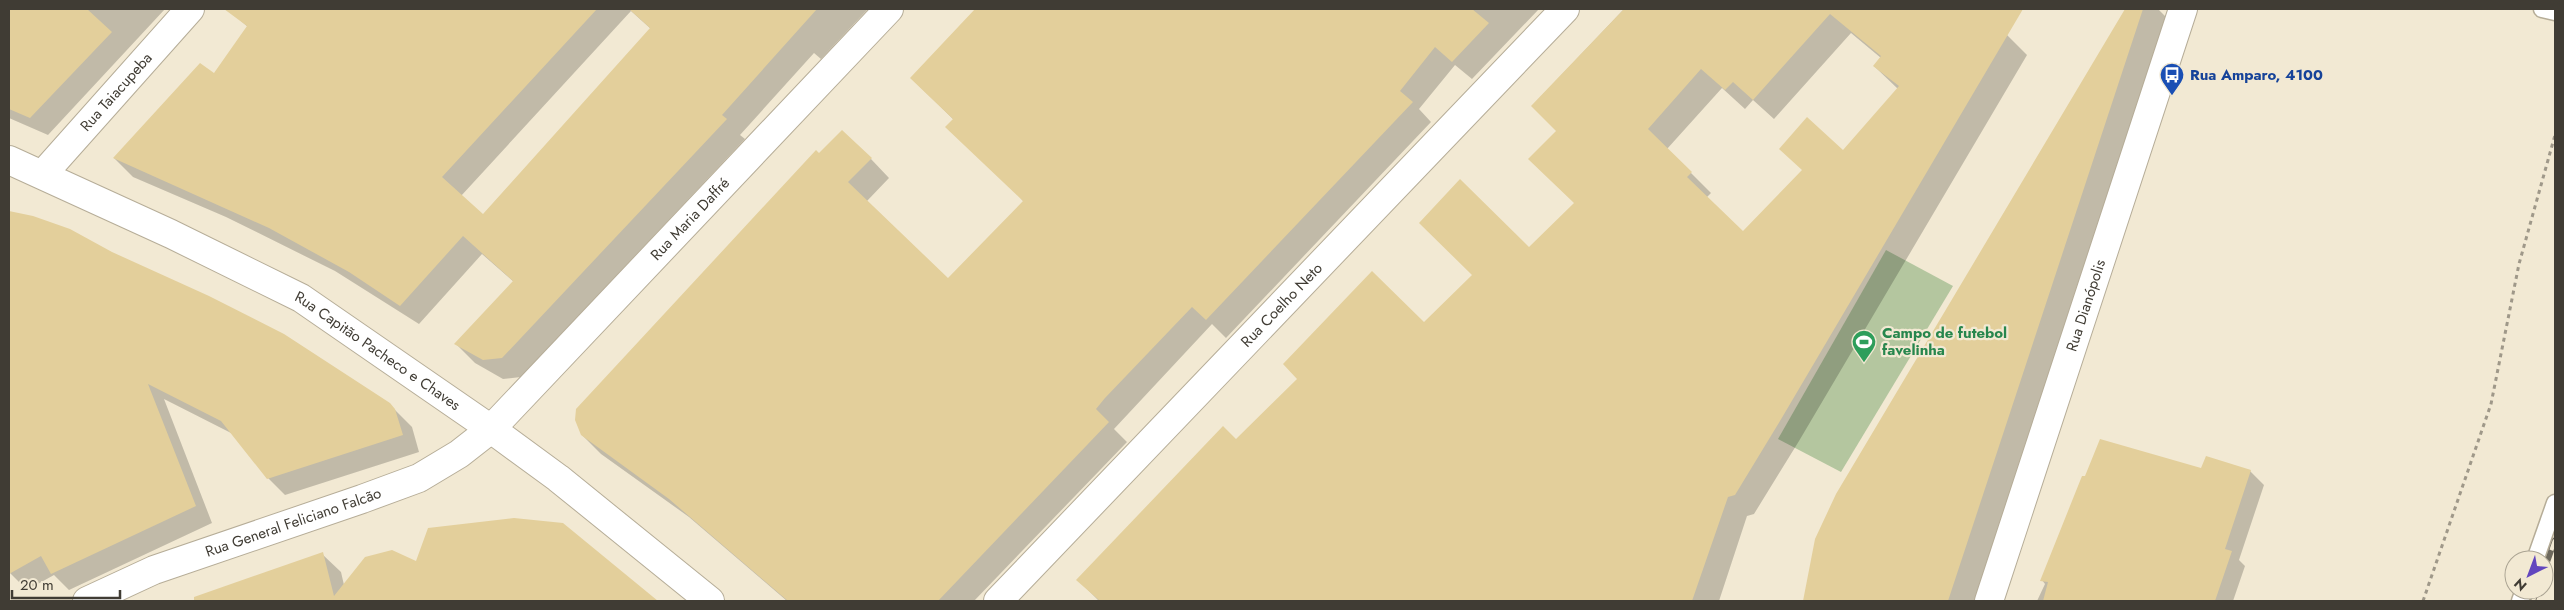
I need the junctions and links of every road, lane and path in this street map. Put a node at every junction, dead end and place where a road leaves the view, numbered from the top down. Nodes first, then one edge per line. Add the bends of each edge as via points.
1 (190, 9) edge
2 (889, 9) edge
3 (1564, 9) edge
4 (2183, 9) edge
5 (2542, 9) edge
6 (2555, 12) edge
7 (2555, 135) edge
8 (9, 160) edge
9 (43, 174) junction
10 (492, 429) junction
11 (2555, 503) edge
12 (2539, 550) edge
13 (87, 601) edge
14 (710, 601) edge
15 (998, 601) edge
16 (1989, 601) edge
17 (2423, 601) edge

1 - 9 street, Rua Taiacupeba
2 - 10 street, Rua Maria Daffré
3 - 15 street, Rua Coelho Neto
4 - 16 street, Rua Dianópolis
5 - 6 lane
7 - 17 path via 2519,264 2491,404
8 - 9 street, Rua Capitão Pacheco e Chaves
9 - 10 street, Rua Capitão Pacheco e Chaves via 301,298
10 - 13 street, Rua General Feliciano Falcão via 419,478 154,570
10 - 14 street, Rua Capitão Pacheco e Chaves
11 - 12 lane

